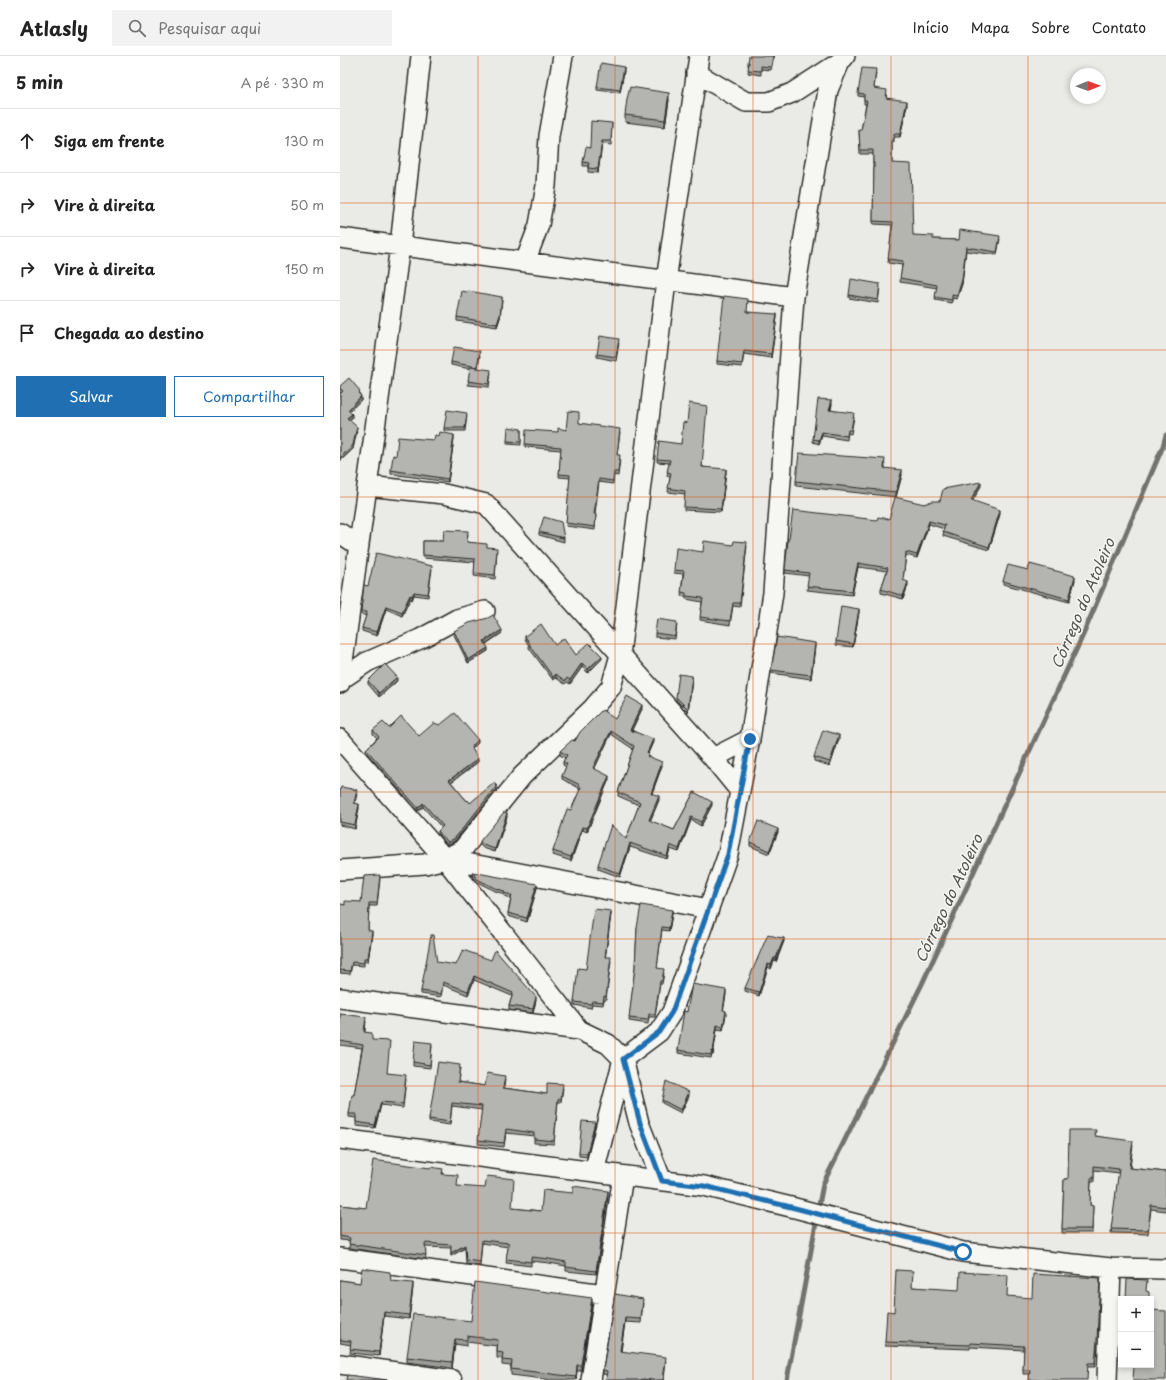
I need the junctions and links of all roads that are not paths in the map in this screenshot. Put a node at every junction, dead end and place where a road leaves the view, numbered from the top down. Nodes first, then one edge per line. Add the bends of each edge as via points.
1 (421, 56) edge
2 (563, 56) edge
3 (843, 59) edge
4 (694, 61) edge
5 (340, 238) edge
6 (400, 246) junction
7 (525, 262) junction
8 (666, 280) junction
9 (794, 297) junction
10 (367, 486) junction
11 (340, 533) edge
12 (359, 546) junction
13 (485, 611) dead end
14 (620, 655) junction
15 (340, 682) edge
16 (340, 739) edge
17 (750, 739) junction
18 (714, 758) junction
19 (740, 791) junction
20 (445, 859) junction
21 (340, 870) edge
22 (709, 909) junction
23 (340, 998) edge
24 (579, 1030) junction
25 (623, 1059) junction
26 (340, 1139) edge
27 (594, 1172) junction
28 (623, 1176) junction
29 (662, 1181) junction
30 (340, 1258) edge
31 (1111, 1268) junction
32 (1166, 1269) edge
33 (604, 1294) junction
34 (340, 1364) edge
35 (452, 1380) edge
36 (591, 1380) edge
37 (1107, 1380) edge

1 - 6 street
2 - 7 street via 549,136 546,186 539,225
3 - 4 street via 792,94 769,102 746,102
3 - 9 street via 828,90
4 - 8 street
5 - 6 street
6 - 7 street
6 - 10 street
7 - 8 street
8 - 9 street
8 - 14 street
9 - 17 street via 773,594
10 - 12 street
10 - 14 street via 444,494 486,504
11 - 12 street
12 - 15 street
13 - 15 street via 457,619 420,639 367,662
14 - 18 street
14 - 20 street via 607,693 522,776 462,850
16 - 20 street
17 - 18 street
17 - 19 street
18 - 19 street
19 - 22 street via 728,854
20 - 21 street via 425,864
20 - 22 street
20 - 24 street
22 - 25 street via 672,1012 659,1032
23 - 24 street
24 - 25 street via 608,1044
25 - 27 street
25 - 29 street via 640,1123
26 - 27 street
27 - 28 street
28 - 29 street
28 - 33 street
29 - 31 street via 704,1186 963,1252
30 - 33 street
31 - 32 street
31 - 37 street
33 - 36 street
34 - 35 street

